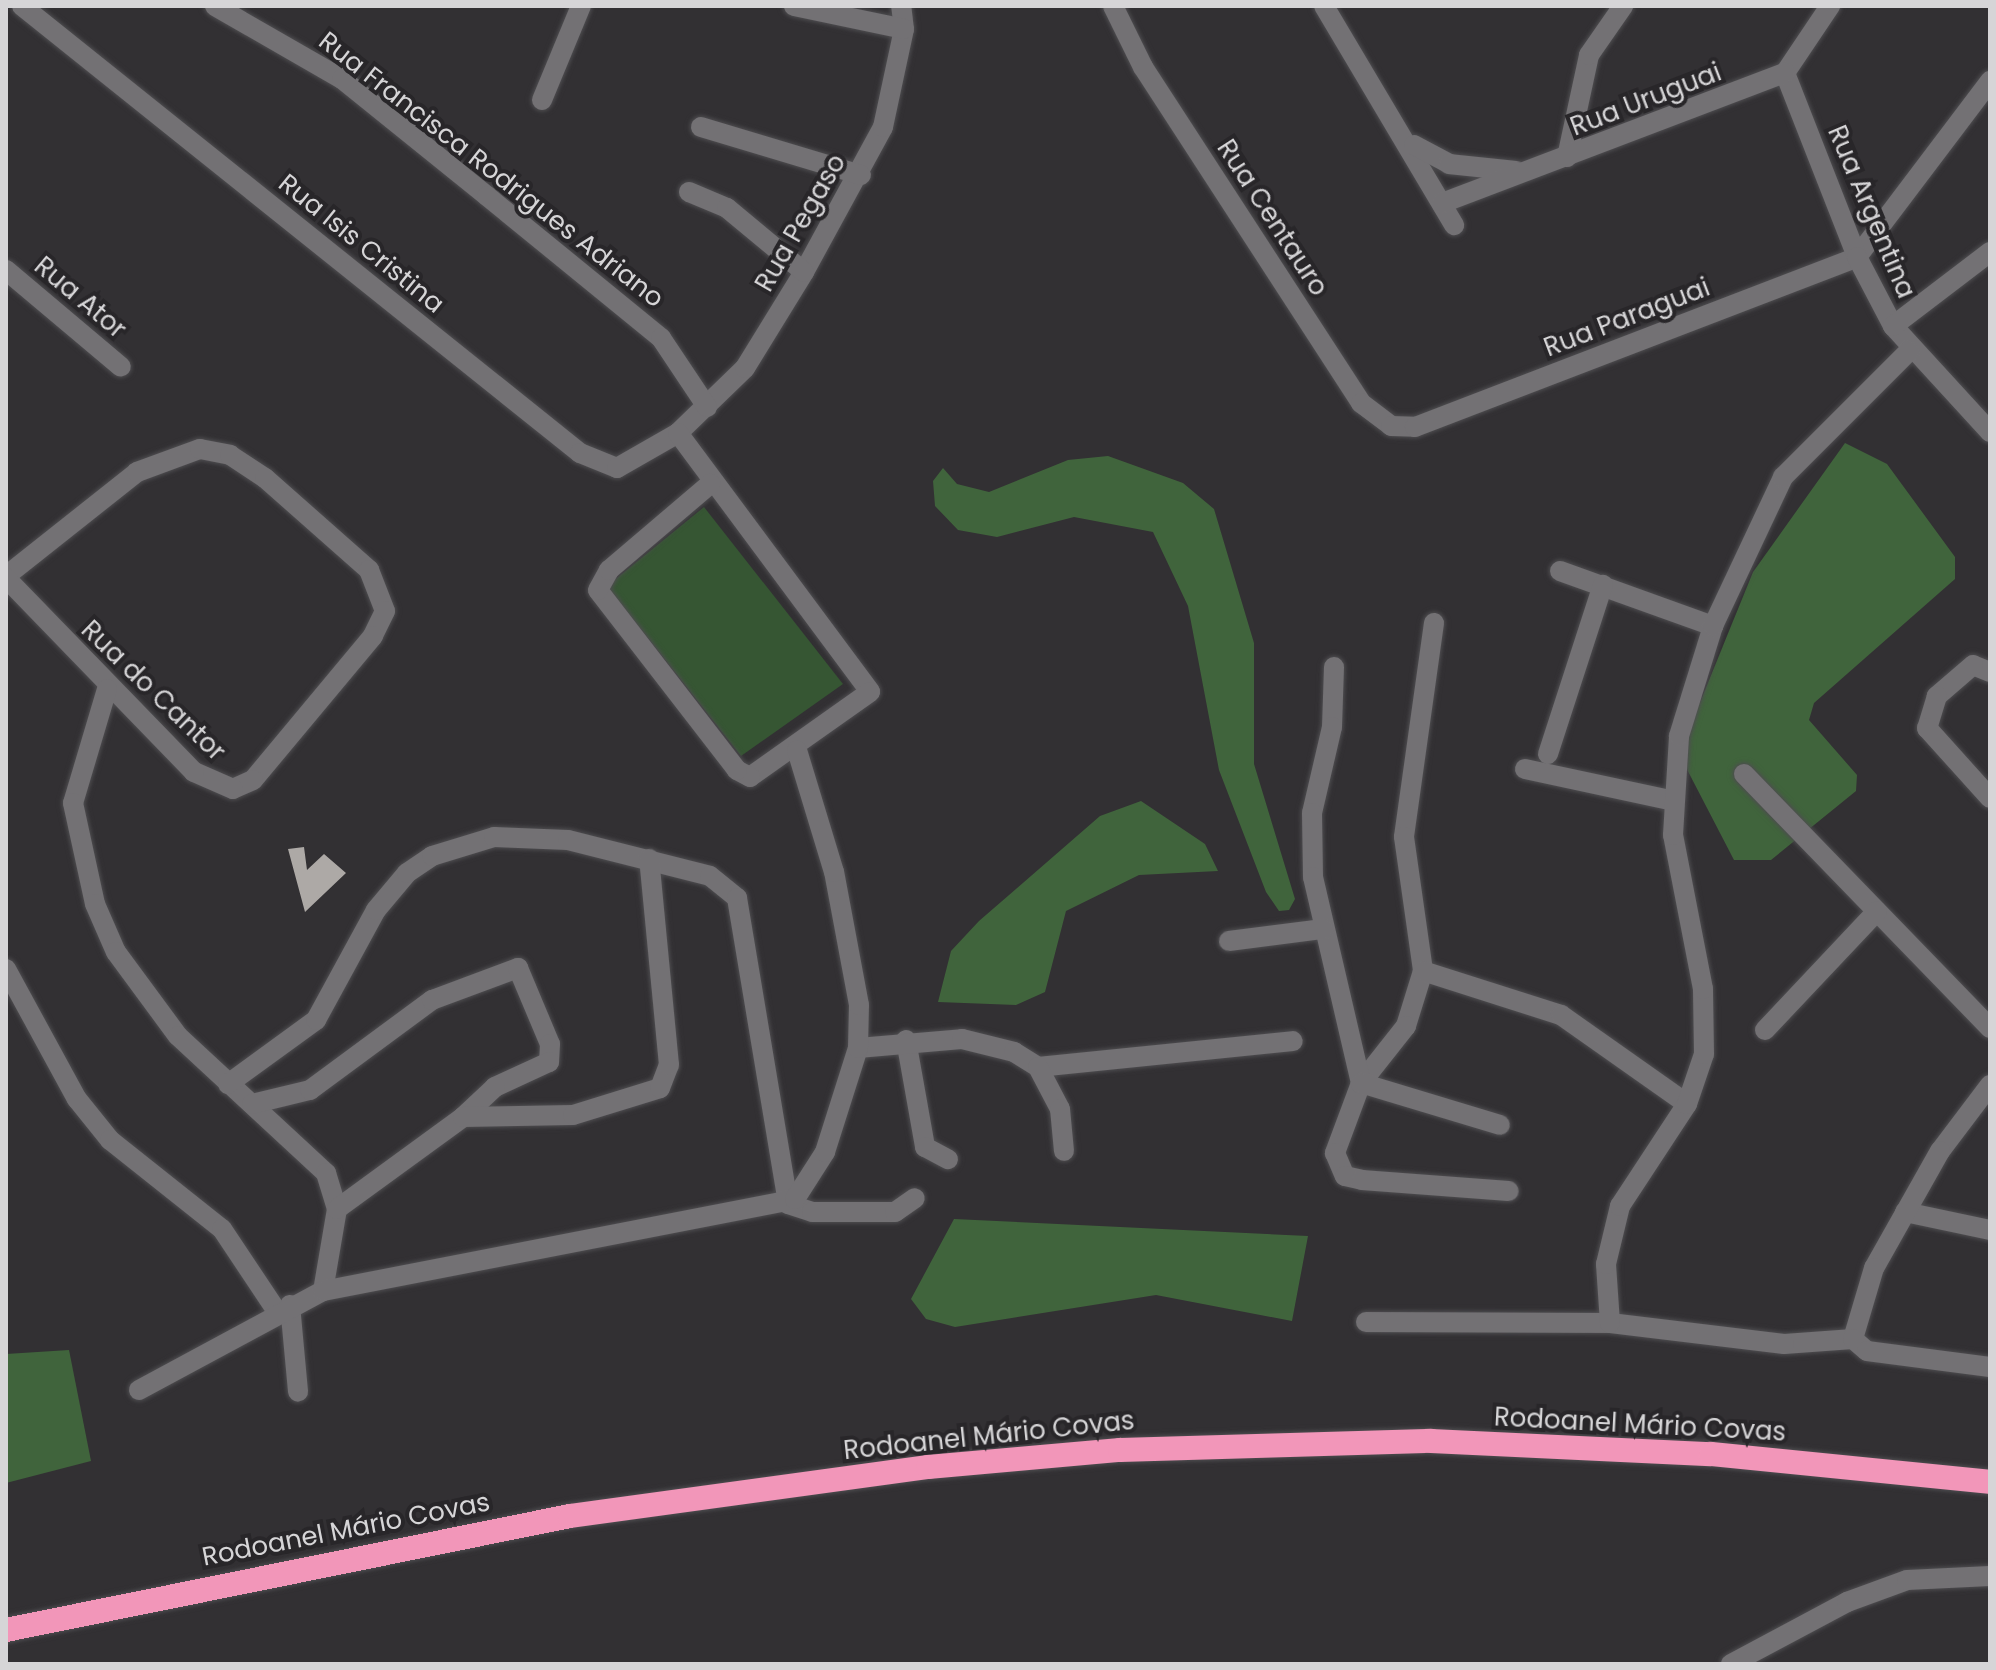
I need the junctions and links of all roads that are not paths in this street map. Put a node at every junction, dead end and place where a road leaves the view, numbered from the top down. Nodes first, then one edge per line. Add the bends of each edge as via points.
1 (22, 6) edge
2 (215, 6) edge
3 (581, 6) edge
4 (794, 6) edge
5 (901, 6) edge
6 (1113, 6) edge
7 (1324, 6) edge
8 (1604, 6) edge
9 (1623, 6) edge
10 (1830, 6) edge
11 (904, 29) junction
12 (1589, 55) junction
13 (1785, 73) junction
14 (1990, 81) edge
15 (542, 100) dead end
16 (701, 127) dead end
17 (1409, 142) junction
18 (1567, 157) junction
19 (1524, 172) junction
20 (861, 175) junction
21 (689, 192) dead end
22 (1442, 203) junction
23 (1454, 225) dead end
24 (1990, 252) edge
25 (1857, 257) junction
26 (6, 270) edge
27 (804, 272) junction
28 (1893, 326) junction
29 (1909, 351) junction
30 (121, 367) dead end
31 (707, 407) junction
32 (1415, 427) joint
33 (1990, 432) edge
34 (678, 433) junction
35 (710, 484) junction
36 (1560, 571) dead end
37 (6, 577) edge
38 (1603, 585) junction
39 (1434, 623) dead end
40 (1713, 626) junction
41 (1334, 667) dead end
42 (1990, 672) edge
43 (107, 689) junction
44 (797, 750) junction
45 (1548, 754) dead end
46 (1525, 769) dead end
47 (1744, 774) dead end
48 (1990, 798) edge
49 (1674, 801) junction
50 (649, 859) junction
51 (1877, 911) junction
52 (1323, 929) junction
53 (1229, 941) dead end
54 (6, 969) edge
55 (1423, 971) junction
56 (1990, 1028) edge
57 (1765, 1030) dead end
58 (906, 1040) junction
59 (1293, 1041) dead end
60 (858, 1048) junction
61 (1038, 1067) junction
62 (1361, 1083) junction
63 (228, 1084) junction
64 (1990, 1085) edge
65 (252, 1104) junction
66 (1687, 1104) junction
67 (463, 1117) junction
68 (1500, 1125) dead end
69 (1064, 1151) dead end
70 (948, 1159) dead end
71 (1509, 1191) dead end
72 (915, 1198) dead end
73 (788, 1204) junction
74 (337, 1209) junction
75 (1905, 1212) junction
76 (1990, 1230) edge
77 (323, 1291) junction
78 (283, 1308) junction
79 (1366, 1322) dead end
80 (1610, 1323) junction
81 (1853, 1339) junction
82 (1990, 1367) edge
83 (139, 1390) dead end
84 (298, 1392) dead end
85 (1990, 1482) edge
86 (1990, 1576) edge
87 (6, 1630) edge
88 (1731, 1664) edge

1 - 34 street, Rua Isis Cristina via 580,453 617,468
2 - 31 street, Rua Francisca Rodrigues Adriano via 342,79 487,196 661,338
3 - 15 street
4 - 11 street
5 - 11 street, Rua Pegaso
6 - 32 street, Rua Centauro via 1143,67 1361,403 1391,426
7 - 17 street
8 - 12 street
9 - 12 street
10 - 13 street
11 - 20 street, Rua Pegaso via 883,127
12 - 18 street
13 - 18 street, Rua Uruguai
13 - 25 street, Rua Argentina
14 - 25 street
16 - 20 street
17 - 19 street, Rua Uruguai via 1449,164
17 - 22 street
18 - 19 street, Rua Uruguai
19 - 22 street, Rua Uruguai
20 - 27 street, Rua Pegaso
21 - 27 street via 727,208
22 - 23 street
24 - 28 street
25 - 28 street, Rua Argentina
25 - 32 street, Rua Paraguai
26 - 30 street, Rua Ator
27 - 31 street, Rua Pegaso via 745,368
28 - 29 street, Rua Argentina
29 - 33 street, Rua Argentina
29 - 40 street via 1783,477
31 - 34 street, Rua Pegaso
34 - 35 street
35 - 44 street via 870,692
35 - 44 street via 609,570 598,590 737,770 750,777
36 - 38 street
37 - 43 street, Rua do Cantor
37 - 43 street, Rua do Cantor via 137,472 200,449 230,455 265,478 369,570 383,593 385,611 373,636 253,780 233,789 194,772
38 - 40 street
38 - 45 street
39 - 55 street via 1404,837
40 - 49 street via 1679,736
41 - 52 street via 1332,727 1312,813
42 - 48 street via 1973,665 1937,696 1927,728
43 - 63 street via 73,803 95,904 143,994
44 - 60 street via 853,962
46 - 49 street
47 - 51 street
49 - 66 street via 1681,887 1708,1027
50 - 63 street via 528,835 494,837 432,856 387,892 316,1020
50 - 67 street via 669,1065 660,1088 573,1115
50 - 73 street via 710,876 737,898
51 - 56 street
51 - 57 street
52 - 53 street
52 - 62 street
54 - 78 street via 77,1099 110,1140 222,1229
55 - 62 street via 1406,1026
55 - 66 street via 1561,1015
58 - 60 street
58 - 61 street via 962,1039
58 - 70 street via 925,1147
59 - 61 street
60 - 73 street via 816,1172
61 - 69 street via 1060,1109
62 - 68 street
62 - 71 street via 1335,1153 1345,1176
63 - 65 street
64 - 75 street
65 - 67 street via 310,1090 432,1000 518,968 550,1044 549,1062 495,1087
65 - 74 street via 316,1160
66 - 80 street via 1620,1206 1606,1264
67 - 74 street
72 - 73 street via 895,1212 812,1212
73 - 77 street
74 - 77 street
75 - 76 street
75 - 81 street via 1864,1294
77 - 78 street
78 - 83 street
78 - 84 street
79 - 80 street
80 - 81 street via 1784,1344
81 - 82 street via 1867,1351
85 - 87 highway, Rodoanel Mário Covas via 1711,1454 1431,1441 1120,1450 928,1467 570,1516
86 - 88 street via 1895,1584

